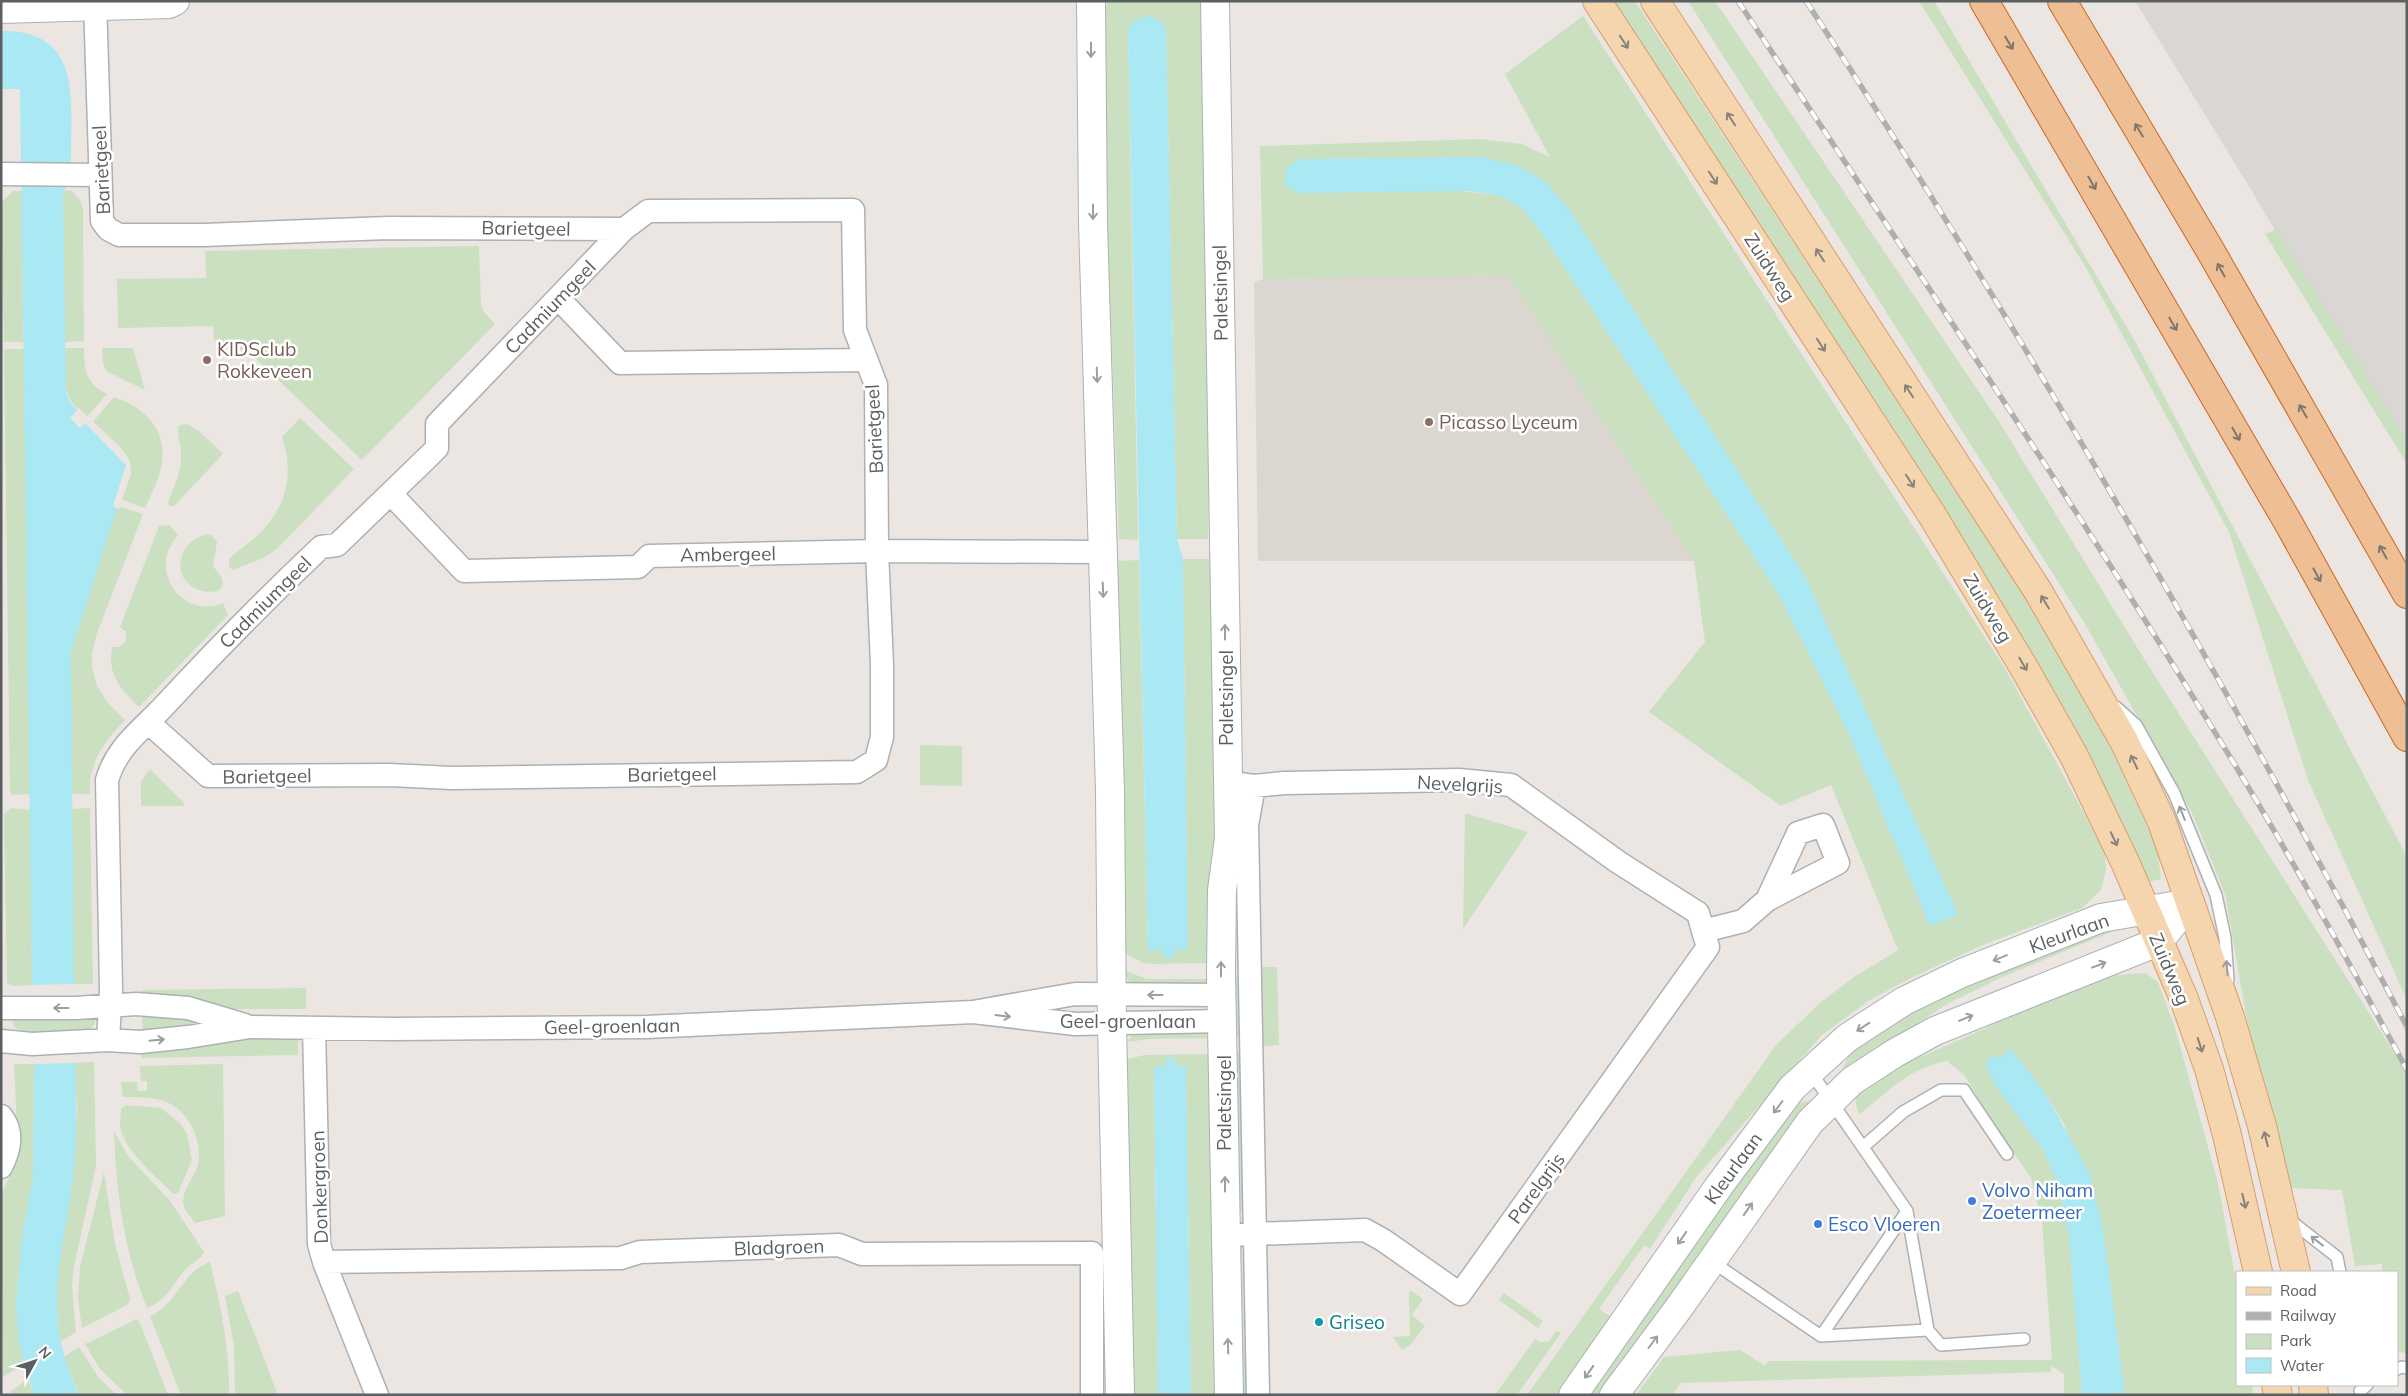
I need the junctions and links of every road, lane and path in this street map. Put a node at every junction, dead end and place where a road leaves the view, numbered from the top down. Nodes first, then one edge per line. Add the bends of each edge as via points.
1 (175, 1) edge
2 (1091, 1) edge
3 (1215, 1) edge
4 (1597, 1) edge
5 (1655, 1) edge
6 (1984, 1) edge
7 (2062, 1) edge
8 (95, 4) edge
9 (1, 9) edge
10 (9, 174) edge
11 (99, 175) junction
12 (624, 229) junction
13 (558, 298) junction
14 (865, 360) junction
15 (391, 494) junction
16 (877, 551) junction
17 (1102, 552) junction
18 (2407, 594) edge
19 (2096, 689) junction
20 (149, 723) junction
21 (2407, 737) edge
22 (1226, 781) junction
23 (1254, 786) junction
24 (1767, 900) dead end
25 (2190, 903) junction
26 (2146, 910) junction
27 (1703, 931) junction
28 (2158, 942) junction
29 (1113, 996) junction
30 (110, 1007) junction
31 (1, 1008) edge
32 (1222, 1008) junction
33 (972, 1012) junction
34 (2230, 1017) junction
35 (1112, 1024) junction
36 (250, 1027) junction
37 (314, 1028) junction
38 (108, 1040) junction
39 (1, 1041) edge
40 (1810, 1070) junction
41 (1831, 1099) junction
42 (5, 1121) edge
43 (1863, 1147) junction
44 (2006, 1154) dead end
45 (1, 1167) edge
46 (1908, 1211) junction
47 (2284, 1216) junction
48 (1254, 1234) junction
49 (1225, 1236) junction
50 (1711, 1261) junction
51 (324, 1262) junction
52 (2258, 1271) edge
53 (2296, 1271) edge
54 (2340, 1271) edge
55 (1928, 1330) junction
56 (1820, 1336) junction
57 (2024, 1339) dead end
58 (377, 1395) edge
59 (1092, 1395) edge
60 (1120, 1395) edge
61 (1229, 1395) edge
62 (1258, 1395) edge
63 (1573, 1395) edge
64 (1614, 1395) edge

1 - 8 street via 169,4
2 -> 17 street
22 -> 3 street, Paletsingel
4 -> 26 main road, Zuidweg via 1932,516 2009,642 2074,756
19 -> 5 main road, Zuidweg via 2019,561
6 -> 21 highway via 2289,524
18 -> 7 highway via 2210,250
8 - 9 street
8 - 11 street, Barietgeel
10 - 11 street
11 - 12 street, Barietgeel via 102,221 119,235 388,228
12 - 13 street, Cadmiumgeel
12 - 14 street, Barietgeel via 648,211 853,210 855,330
13 - 14 street via 620,363
13 - 15 street, Cadmiumgeel via 437,424 437,448
14 - 16 street, Barietgeel via 876,385
15 - 16 street, Ambergeel via 464,571 638,567 649,556
15 - 20 street, Cadmiumgeel via 337,545 321,547 238,627
16 - 17 street, Ambergeel
16 - 20 street, Barietgeel via 882,737 876,760 857,772 452,778 208,776
17 -> 29 street
25 -> 19 main road, Zuidweg via 2152,801
34 -> 19 lane, Zuidweg via 2222,916 2174,792 2136,725
20 - 30 street, Cadmiumgeel via 122,748 107,780
22 - 23 street, Nevelgrijs
32 -> 22 street, Paletsingel via 1222,890 1229,838
23 - 27 street, Nevelgrijs via 1284,782 1459,780 1510,785 1618,862 1698,913
23 - 48 street, Paletsingel via 1247,825
24 - 27 street via 1743,920
25 - 26 street, Kleurlaan
25 - 28 street, Kleurlaan
25 - 34 main road, Zuidweg
26 - 28 main road, Zuidweg
26 -> 40 street, Kleurlaan via 2101,918 1962,973 1904,1001 1846,1038
27 - 48 street, Parelgrijs via 1708,947 1460,1294 1365,1230
41 -> 28 street, Kleurlaan via 1864,1072 1935,1031
28 -> 52 main road, Zuidweg via 2184,999 2209,1069 2239,1181
32 -> 29 street, Geel-groenlaan
29 - 33 street, Geel-groenlaan via 1075,994
29 - 35 street
30 -> 31 street, Geel-groenlaan
30 - 36 street, Geel-groenlaan via 136,1004 188,1008
30 - 38 street
32 - 35 street, Geel-groenlaan
49 -> 32 street, Paletsingel
33 -> 35 street, Geel-groenlaan via 1075,1024
33 - 37 street, Geel-groenlaan via 646,1027
47 -> 34 main road, Zuidweg
35 - 60 street
36 - 37 street, Geel-groenlaan
38 -> 36 street, Geel-groenlaan via 140,1042
37 - 51 street, Donkergroen via 320,1244
38 - 39 street, Geel-groenlaan via 32,1044
40 - 41 lane
40 -> 63 street, Kleurlaan via 1792,1088 1719,1186
41 - 43 lane
50 -> 41 street, Kleurlaan via 1810,1122
42 - 45 street via 9,1152
43 - 44 lane via 1903,1112 1941,1090 1964,1090
43 - 46 lane
46 - 55 lane
46 - 56 lane
47 - 53 main road, Zuidweg
54 -> 47 lane via 2337,1257
48 - 49 street, Parelgrijs
48 - 62 street, Paletsingel
61 -> 49 street, Paletsingel
50 - 56 lane
64 -> 50 street, Kleurlaan
51 - 58 street, Donkergroen
51 - 59 street, Bladgroen via 621,1258 640,1252 838,1245 862,1254 1092,1253
55 - 56 lane
55 - 57 lane via 1942,1345

